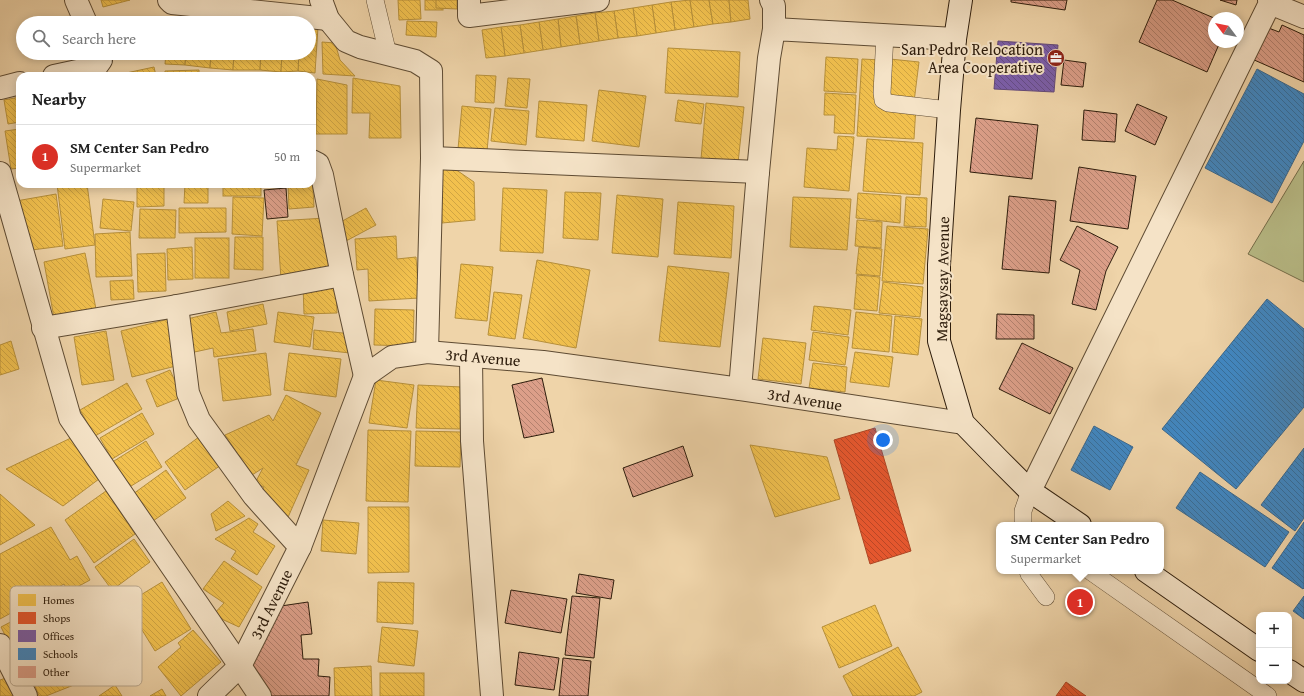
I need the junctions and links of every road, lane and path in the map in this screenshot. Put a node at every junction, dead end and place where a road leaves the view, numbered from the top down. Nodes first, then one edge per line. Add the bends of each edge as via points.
1 (76, 0) edge
2 (169, 0) edge
3 (375, 0) edge
4 (469, 0) edge
5 (598, 0) edge
6 (771, 0) edge
7 (961, 0) edge
8 (1270, 1) edge
9 (572, 2) edge
10 (325, 9) edge
11 (83, 16) edge
12 (1304, 17) edge
13 (774, 28) junction
14 (885, 34) junction
15 (955, 39) junction
16 (388, 54) junction
17 (100, 60) edge
18 (73, 72) edge
19 (16, 85) edge
20 (0, 88) edge
21 (949, 110) junction
22 (432, 158) junction
23 (316, 163) edge
24 (758, 172) junction
25 (7, 180) edge
26 (342, 275) junction
27 (178, 306) junction
28 (43, 328) junction
29 (427, 352) junction
30 (471, 357) junction
31 (365, 376) junction
32 (740, 389) junction
33 (963, 423) junction
34 (1030, 491) junction
35 (1024, 522) edge
36 (1076, 522) edge
37 (300, 547) junction
38 (1029, 574) edge
39 (1094, 574) edge
40 (1150, 574) edge
41 (1046, 597) dead end
42 (0, 645) edge
43 (1256, 648) edge
44 (240, 666) junction
45 (6, 669) edge
46 (1292, 673) edge
47 (1304, 681) edge
48 (19, 686) edge
49 (26, 696) edge
50 (209, 696) edge
51 (260, 696) edge
52 (492, 696) edge
53 (1268, 696) edge

1 - 11 street
2 - 10 street via 172,3
3 - 16 lane
4 - 9 street via 469,16
5 - 9 street
6 - 13 street via 774,6
7 - 15 street, Magsaysay Avenue
8 - 12 street
8 - 34 street
10 - 16 street via 346,41 360,48
13 - 14 street
13 - 24 street
14 - 15 street
14 - 21 lane via 883,100 888,103
15 - 21 street, Magsaysay Avenue
16 - 22 street via 415,61 431,71
17 - 18 street via 96,67
19 - 20 street
21 - 33 street, Magsaysay Avenue via 939,266 939,341
22 - 24 street
22 - 29 street
23 - 26 street via 322,175
24 - 32 street
25 - 28 street
26 - 27 street
26 - 31 street
27 - 28 street
27 - 37 street via 188,393 199,420 254,496
28 - 44 street via 70,418
29 - 30 street, 3rd Avenue
29 - 31 street, 3rd Avenue via 392,357
30 - 32 street, 3rd Avenue via 543,362
30 - 52 street via 472,441
31 - 37 street, 3rd Avenue
32 - 33 street, 3rd Avenue
33 - 34 street, Magsaysay Avenue
34 - 35 lane via 1023,511
34 - 36 street, Magsaysay Avenue
37 - 44 street, 3rd Avenue
38 - 41 lane
39 - 53 lane
40 - 43 street
42 - 45 street
44 - 50 street, 3rd Avenue
44 - 51 street
46 - 47 street
48 - 49 street

